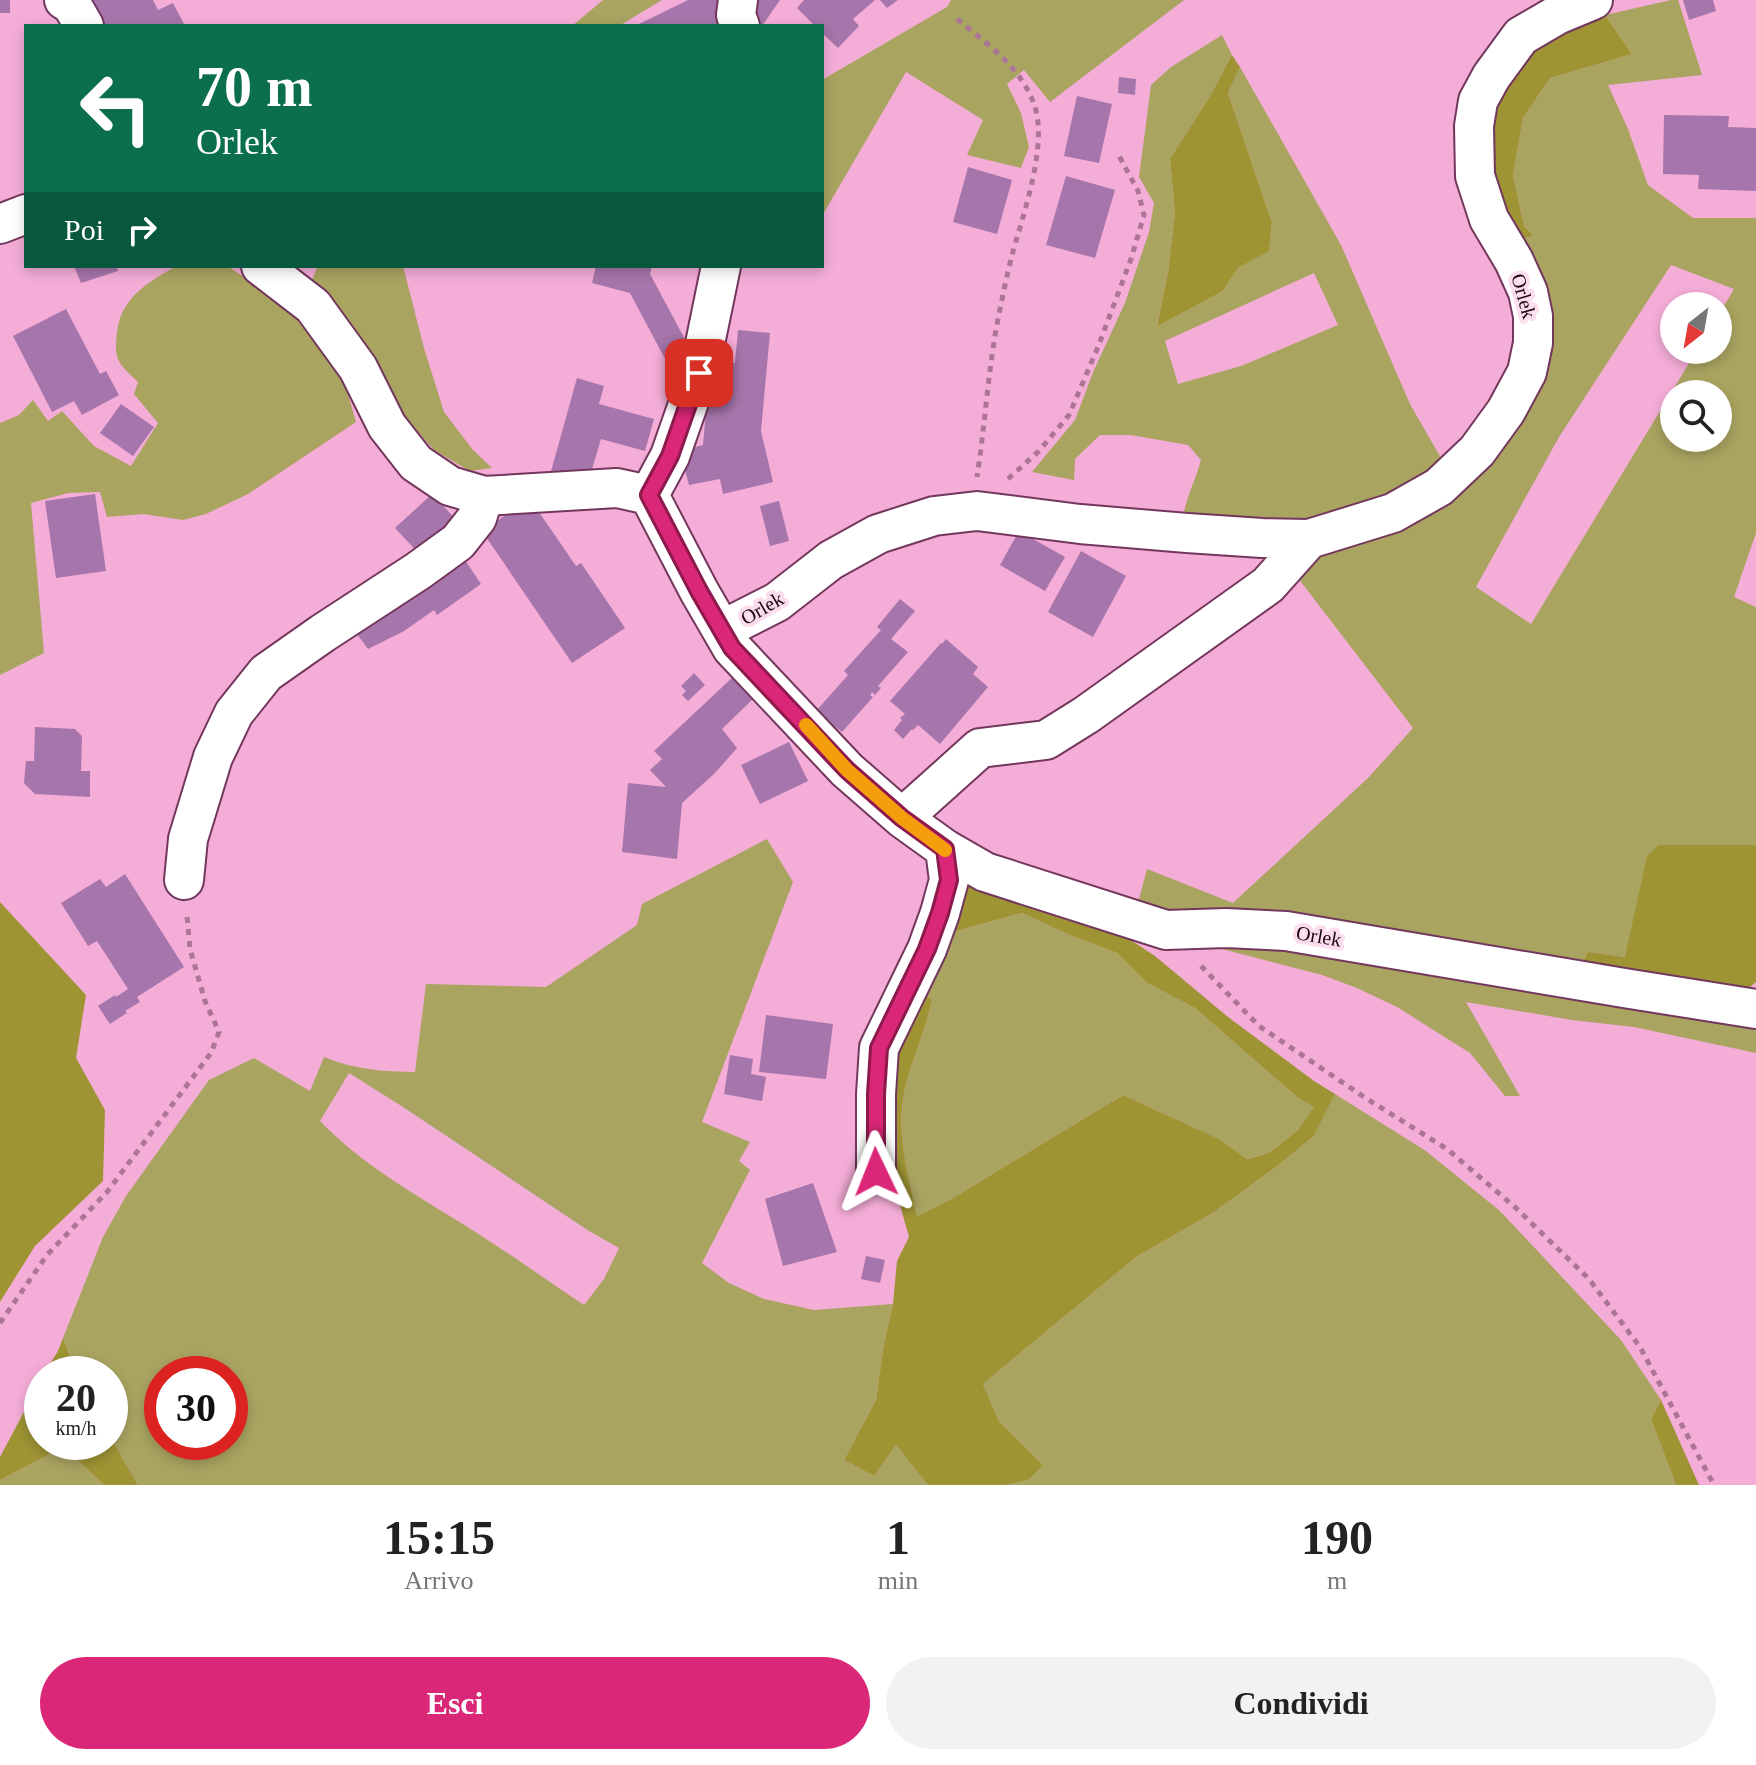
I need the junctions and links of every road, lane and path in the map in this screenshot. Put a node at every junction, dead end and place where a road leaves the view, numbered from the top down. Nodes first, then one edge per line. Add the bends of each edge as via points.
1 (64, 0) edge
2 (738, 0) edge
3 (1593, 0) edge
4 (957, 19) dead end
5 (83, 24) edge
6 (739, 24) edge
7 (1117, 152) dead end
8 (24, 215) edge
9 (0, 224) edge
10 (264, 268) edge
11 (721, 268) edge
12 (649, 495) junction
13 (484, 496) junction
14 (968, 512) junction
15 (1309, 539) junction
16 (722, 630) junction
17 (902, 818) junction
18 (945, 849) junction
19 (184, 880) joint
20 (1166, 930) junction
21 (1756, 1009) edge
22 (876, 1172) dead end
23 (0, 1323) edge
24 (1714, 1485) edge

1 - 5 street
2 - 6 street
3 - 15 street, Orlek via 1521,36 1478,101 1475,176 1489,219 1528,292 1533,343 1527,372 1477,451 1439,487 1393,513
4 - 14 path via 1002,56 1021,80 1034,104 1039,132 998,323
7 - 14 path via 1144,215 1098,347 1069,415 1039,451
8 - 9 street
10 - 13 street via 313,306 416,463 450,486
11 - 12 street via 699,373 670,456
12 - 13 street via 617,488
12 - 16 street, Orlek
13 - 19 street via 477,518 458,542 266,673 234,713 213,757 188,839
14 - 15 street, Orlek
14 - 16 street, Orlek via 934,516 878,534 831,560 777,602
15 - 17 street via 1268,585 1086,715 1046,740 980,748
16 - 17 street, Orlek via 732,648 847,770
17 - 18 street, Orlek
18 - 20 street, Orlek via 985,872
18 - 22 street via 949,880 940,913 879,1048
19 - 23 path via 190,949 219,1032 211,1053 107,1192 47,1255
20 - 21 street, Orlek via 1286,931
20 - 24 path via 1259,1026 1447,1149 1589,1279 1640,1347

